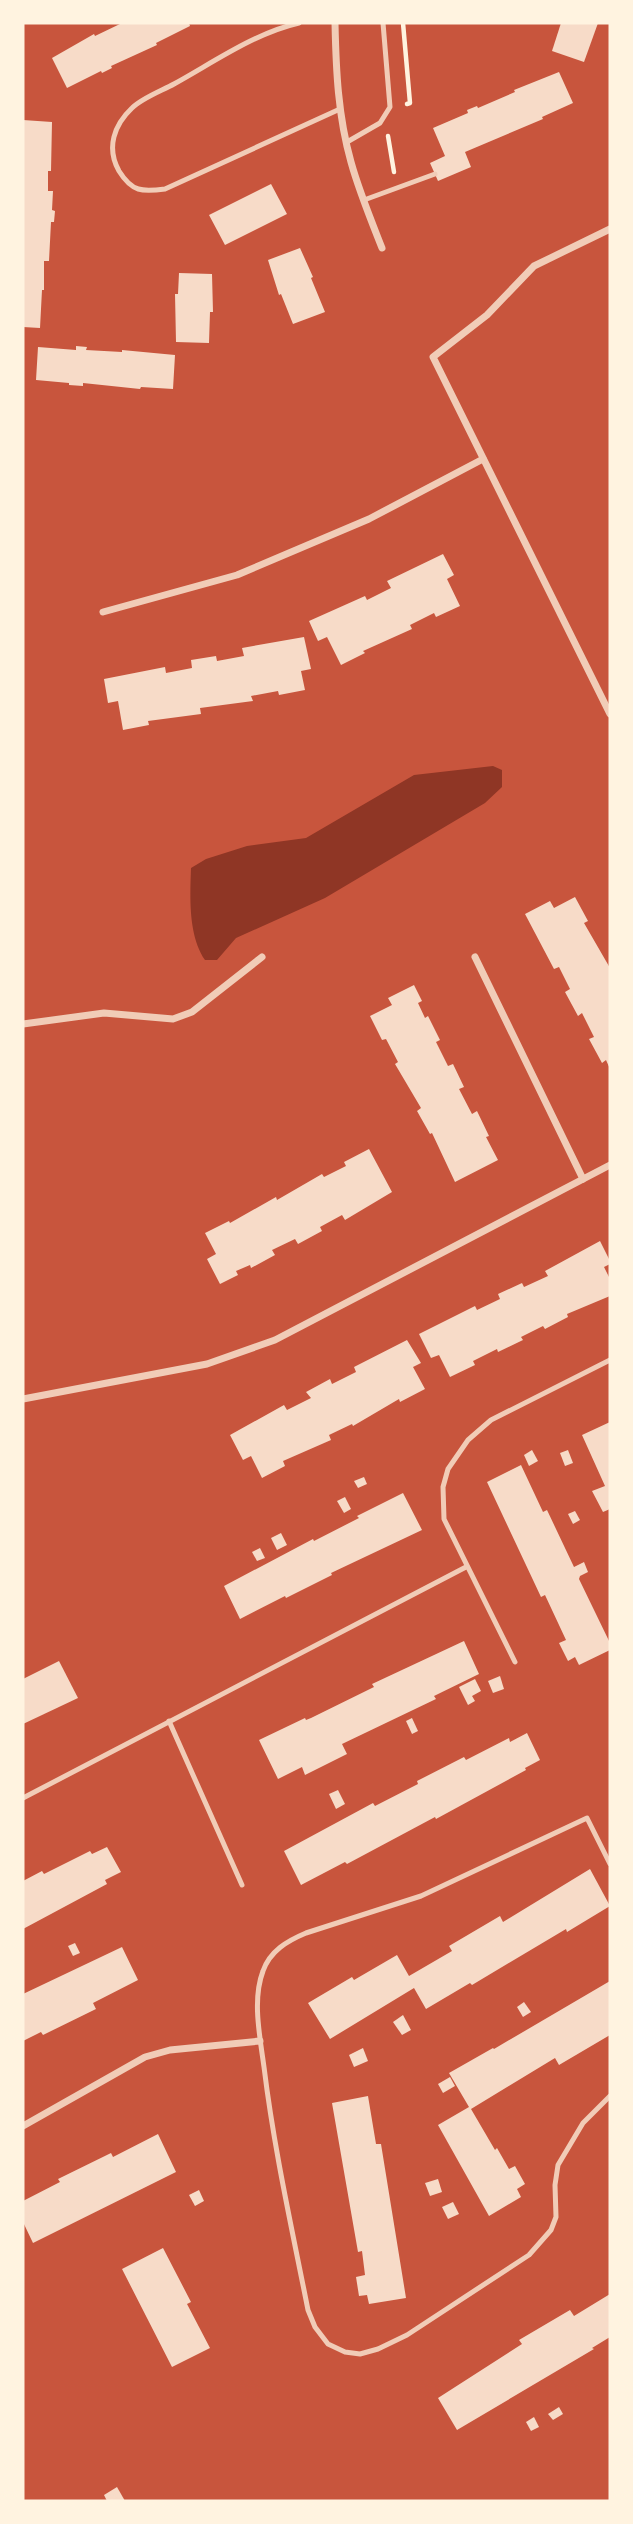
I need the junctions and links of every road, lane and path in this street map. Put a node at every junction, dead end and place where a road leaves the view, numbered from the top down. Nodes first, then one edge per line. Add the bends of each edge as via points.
1 (299, 23) edge
2 (335, 23) edge
3 (383, 23) edge
4 (340, 109) junction
5 (347, 142) junction
6 (435, 174) dead end
7 (364, 200) junction
8 (610, 229) edge
9 (382, 248) dead end
10 (483, 459) junction
11 (103, 612) dead end
12 (610, 714) edge
13 (262, 957) dead end
14 (475, 957) dead end
15 (23, 1024) edge
16 (610, 1165) edge
17 (583, 1180) junction
18 (610, 1360) edge
19 (23, 1399) edge
20 (466, 1567) junction
21 (515, 1662) dead end
22 (170, 1721) junction
23 (23, 1798) edge
24 (610, 1864) edge
25 (242, 1885) dead end
26 (260, 2041) junction
27 (610, 2096) edge
28 (23, 2126) edge

1 - 4 lane via 264,34 133,106 116,129 111,146 117,167 127,183 143,191 164,190
2 - 4 street
3 - 5 lane via 390,107 380,123
4 - 5 street
5 - 7 street
6 - 7 lane
7 - 9 street
8 - 10 street via 534,266 487,315 433,357
10 - 11 street via 369,519 237,575
10 - 12 street
13 - 15 street via 192,1012 173,1019 104,1013
14 - 17 street
16 - 17 street
17 - 19 street via 250,1350 207,1364
18 - 20 lane via 491,1420 457,1452 448,1469 442,1505
20 - 21 lane
20 - 22 lane
22 - 23 lane
22 - 25 lane
24 - 26 lane via 587,1818 421,1896 289,1941 270,1955 262,1972 257,2009
26 - 27 lane via 272,2131 308,2310 328,2344 345,2353 378,2349 407,2335 529,2255 556,2217 558,2165 583,2123
26 - 28 street via 145,2057

